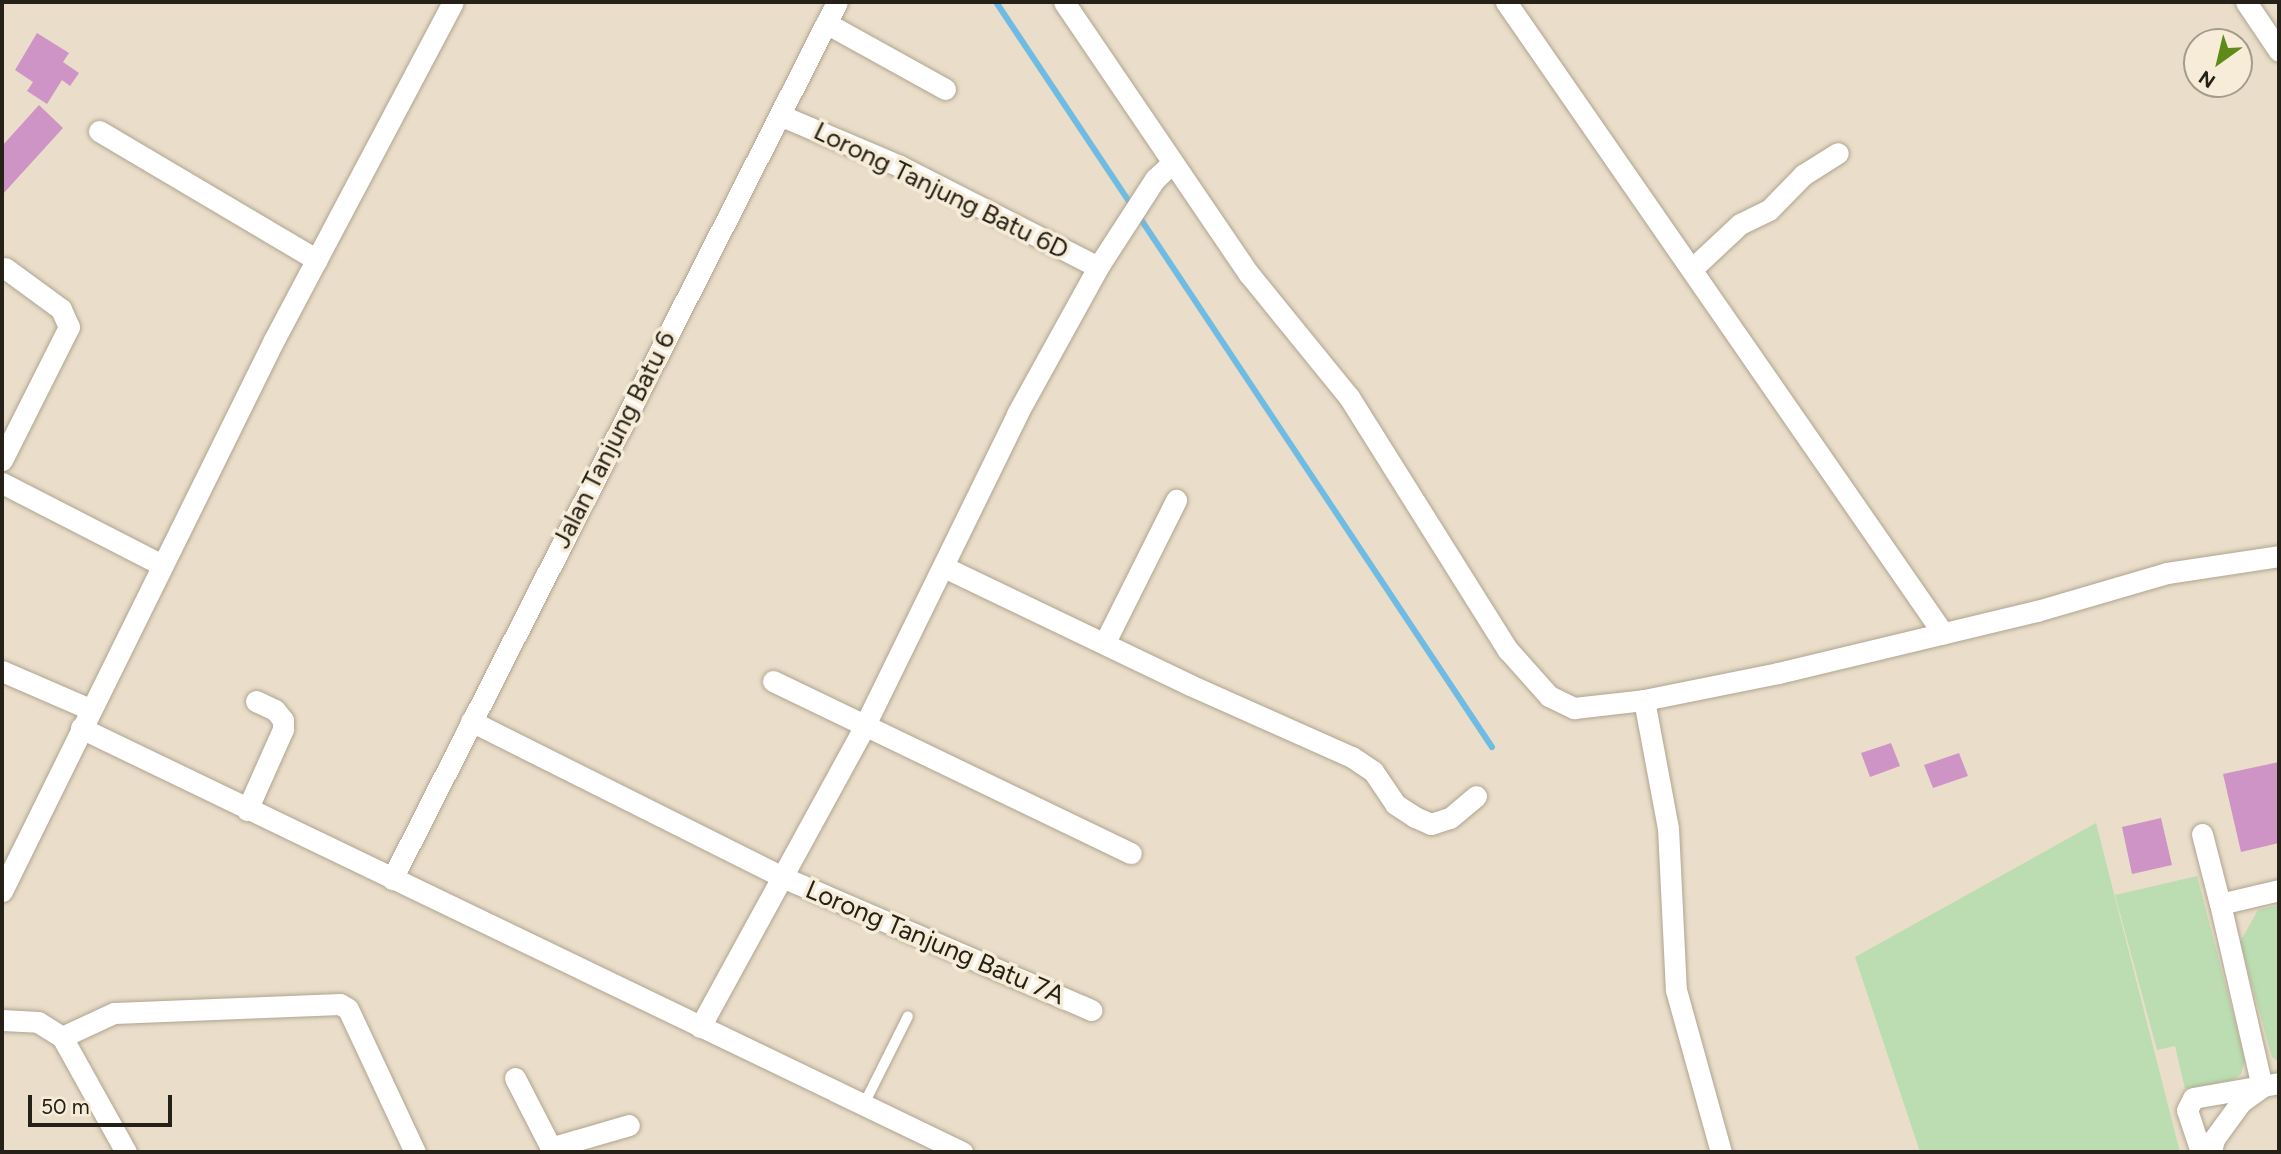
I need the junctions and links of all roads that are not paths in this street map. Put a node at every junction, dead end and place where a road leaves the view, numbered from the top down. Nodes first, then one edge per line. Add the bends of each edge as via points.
1 (453, 2) edge
2 (837, 2) edge
3 (1064, 2) edge
4 (1506, 2) edge
5 (2246, 2) edge
6 (826, 23) junction
7 (2279, 51) edge
8 (946, 89) dead end
9 (782, 116) junction
10 (99, 131) dead end
11 (1838, 153) dead end
12 (1172, 163) junction
13 (317, 260) junction
14 (1702, 260) junction
15 (1098, 267) junction
16 (5, 268) dead end
17 (2, 460) edge
18 (2, 483) edge
19 (1176, 500) dead end
20 (2279, 556) edge
21 (162, 565) junction
22 (944, 567) junction
23 (1943, 633) junction
24 (1105, 642) junction
25 (2, 671) edge
26 (773, 681) dead end
27 (256, 701) dead end
28 (1644, 701) junction
29 (86, 718) junction
30 (471, 721) junction
31 (864, 727) junction
32 (1476, 796) dead end
33 (247, 810) junction
34 (2202, 834) dead end
35 (1131, 853) dead end
36 (780, 876) junction
37 (392, 879) junction
38 (2279, 890) edge
39 (2, 891) edge
40 (2220, 904) junction
41 (1091, 1010) dead end
42 (908, 1016) dead end
43 (2, 1020) edge
44 (700, 1027) junction
45 (62, 1037) junction
46 (515, 1078) dead end
47 (2270, 1085) edge
48 (864, 1104) junction
49 (629, 1125) dead end
50 (552, 1150) edge
51 (126, 1152) edge
52 (415, 1152) edge
53 (962, 1152) edge
54 (1721, 1152) edge
55 (2201, 1152) edge
56 (2211, 1152) edge

1 - 13 street
2 - 6 street, Jalan Tanjung Batu 6
3 - 12 street
4 - 14 street
5 - 7 street
6 - 8 street
6 - 9 street, Jalan Tanjung Batu 6
9 - 15 street, Lorong Tanjung Batu 6D via 900,166
9 - 30 street, Jalan Tanjung Batu 6
10 - 13 street
11 - 14 street via 1802,176 1769,210 1740,225
12 - 15 street via 1155,178
12 - 28 street via 1249,274 1349,397 1527,675 1549,696 1574,708
13 - 21 street
14 - 23 street
15 - 22 street via 1017,414
16 - 17 street via 61,309 69,327
18 - 21 street
19 - 24 street
20 - 23 street via 2167,573
21 - 29 street
22 - 24 street
22 - 31 street
23 - 28 street
24 - 32 street via 1352,757 1373,771 1395,804 1431,824 1450,818
25 - 29 street
26 - 31 street
27 - 33 street via 275,710 283,729
28 - 54 street via 1665,804 1676,990
29 - 33 street
29 - 39 street
30 - 36 street, Lorong Tanjung Batu 7A
30 - 37 street, Jalan Tanjung Batu 6
31 - 35 street
31 - 36 street
33 - 37 street
34 - 40 street
36 - 41 street, Lorong Tanjung Batu 7A
36 - 44 street
37 - 44 street
38 - 40 street
40 - 47 street
42 - 48 lane
43 - 45 street via 38,1022
44 - 48 street
45 - 51 street
45 - 52 street via 114,1013 340,1004 348,1009
46 - 50 street
47 - 55 street via 2193,1098 2187,1110
47 - 56 street via 2241,1102 2214,1139
48 - 53 street
49 - 50 street

